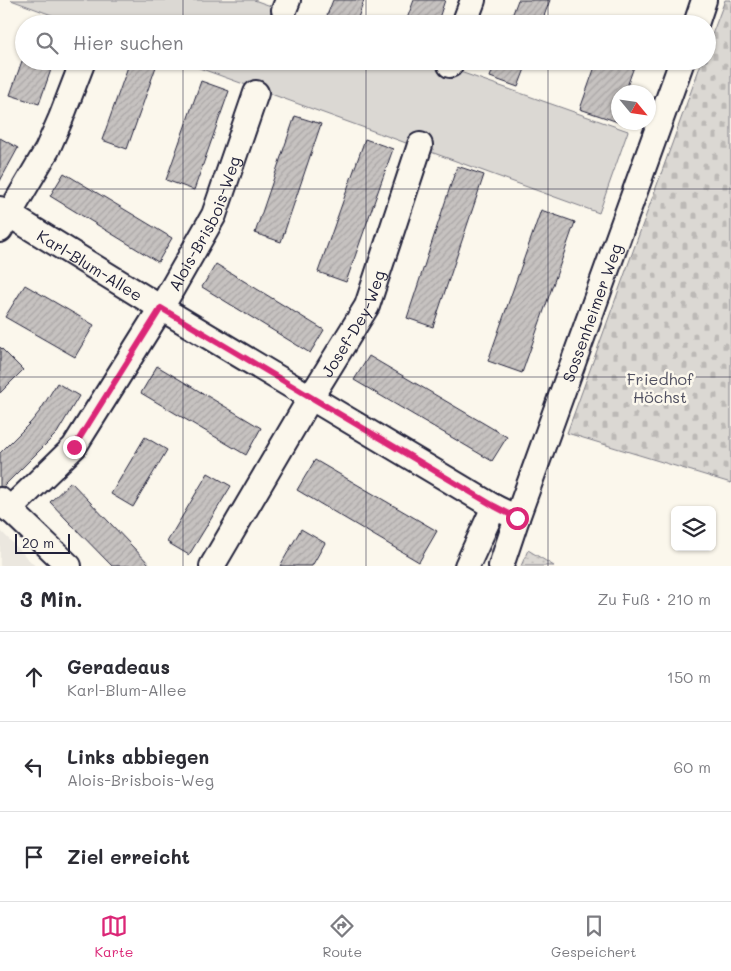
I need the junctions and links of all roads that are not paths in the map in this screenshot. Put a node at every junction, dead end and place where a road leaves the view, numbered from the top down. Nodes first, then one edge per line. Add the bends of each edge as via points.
1 (473, 0) edge
2 (704, 0) edge
3 (467, 15) edge
4 (699, 15) edge
5 (80, 70) edge
6 (679, 70) edge
7 (256, 93) dead end
8 (420, 145) dead end
9 (3, 217) edge
10 (161, 308) junction
11 (311, 397) junction
12 (5, 505) edge
13 (494, 506) junction
14 (517, 518) junction
15 (68, 566) edge
16 (212, 566) edge
17 (467, 566) edge
18 (501, 566) edge

1 - 3 street
2 - 4 street
5 - 9 street via 47,150
6 - 14 street, Sossenheimer Weg
7 - 10 street, Alois-Brisbois-Weg via 214,215
8 - 11 street, Josef-Dey-Weg via 367,306
9 - 10 street, Karl-Blum-Allee
10 - 11 street, Karl-Blum-Allee
10 - 12 street, Alois-Brisbois-Weg via 74,447
11 - 13 street, Karl-Blum-Allee
11 - 16 street, Josef-Dey-Weg
12 - 15 street
13 - 14 street, Karl-Blum-Allee
13 - 17 street
14 - 18 street, Sossenheimer Weg

